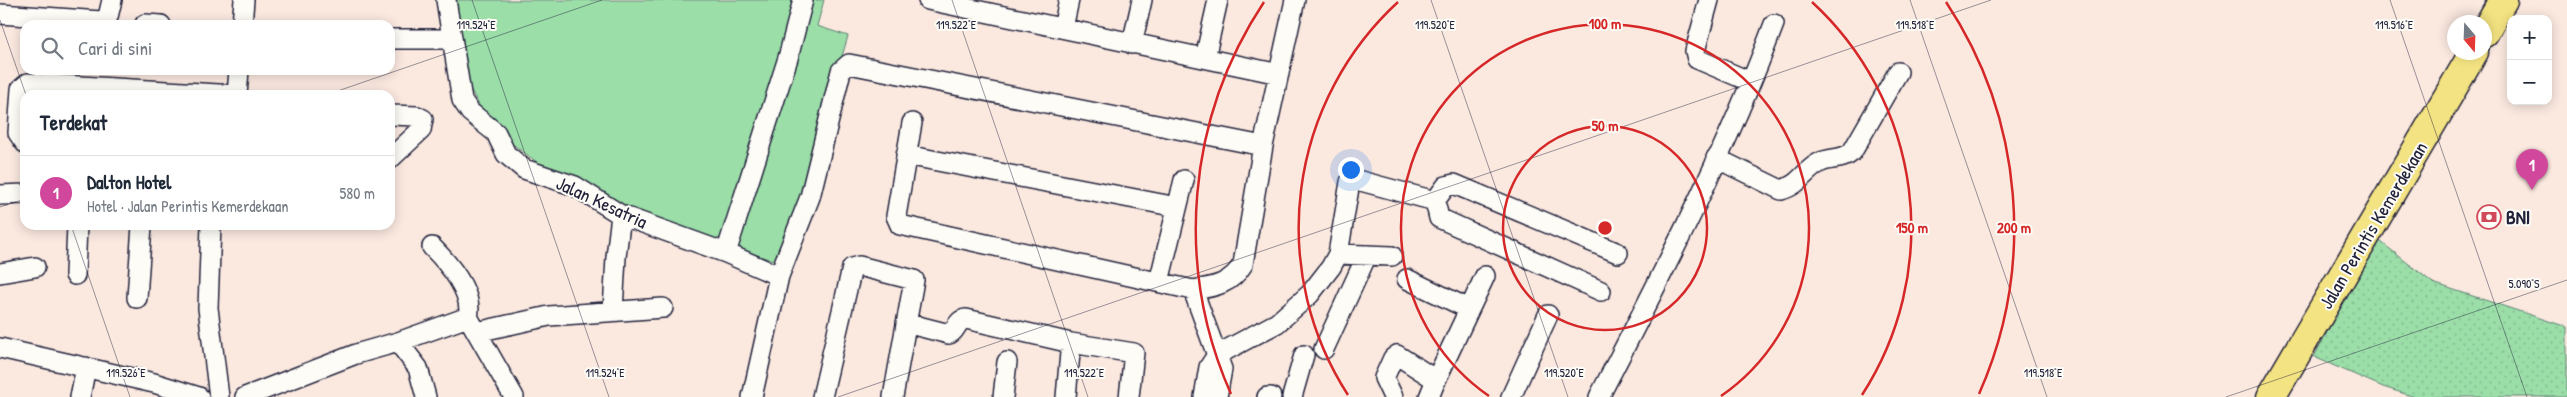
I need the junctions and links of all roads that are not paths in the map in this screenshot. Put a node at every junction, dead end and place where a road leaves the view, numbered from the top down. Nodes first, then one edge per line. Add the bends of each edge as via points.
1 (112, 0) edge
2 (244, 0) edge
3 (446, 0) edge
4 (804, 0) edge
5 (928, 0) edge
6 (1069, 0) edge
7 (1142, 0) edge
8 (1218, 0) edge
9 (1296, 0) edge
10 (1709, 0) edge
11 (2503, 0) edge
12 (993, 6) edge
13 (35, 8) edge
14 (0, 14) edge
15 (2492, 19) edge
16 (96, 20) edge
17 (103, 20) edge
18 (242, 20) edge
19 (1774, 24) dead end
20 (1063, 28) junction
21 (451, 38) junction
22 (395, 39) edge
23 (1132, 44) junction
24 (1205, 58) junction
25 (2469, 60) edge
26 (1898, 72) dead end
27 (1279, 74) junction
28 (238, 75) edge
29 (1752, 82) junction
30 (21, 90) edge
31 (156, 90) edge
32 (237, 90) edge
33 (20, 104) edge
34 (395, 114) edge
35 (912, 123) dead end
36 (20, 136) edge
37 (1263, 146) junction
38 (395, 154) edge
39 (906, 155) junction
40 (1716, 158) junction
41 (1184, 180) dead end
42 (20, 194) edge
43 (0, 195) edge
44 (1435, 201) junction
45 (1177, 207) junction
46 (622, 215) junction
47 (77, 230) edge
48 (142, 230) edge
49 (211, 230) edge
50 (432, 247) dead end
51 (726, 253) junction
52 (1618, 253) dead end
53 (1338, 254) junction
54 (1367, 255) junction
55 (1392, 256) dead end
56 (35, 267) dead end
57 (0, 272) edge
58 (76, 275) dead end
59 (779, 276) junction
60 (1484, 276) dead end
61 (1407, 279) dead end
62 (1159, 282) junction
63 (1193, 290) junction
64 (1601, 291) dead end
65 (137, 298) dead end
66 (663, 308) dead end
67 (1469, 309) junction
68 (613, 311) junction
69 (1548, 315) dead end
70 (906, 323) junction
71 (472, 324) junction
72 (398, 342) junction
73 (0, 348) edge
74 (1324, 350) dead end
75 (1070, 353) dead end
76 (1218, 355) junction
77 (1304, 355) dead end
78 (1007, 362) dead end
79 (86, 367) junction
80 (1433, 389) edge
81 (152, 390) edge
82 (422, 396) edge
83 (80, 397) edge
84 (199, 397) edge
85 (219, 397) edge
86 (245, 397) edge
87 (514, 397) edge
88 (752, 397) edge
89 (822, 397) edge
90 (892, 397) edge
91 (1003, 397) edge
92 (1066, 397) edge
93 (1129, 397) edge
94 (1204, 397) edge
95 (1217, 397) edge
96 (1267, 397) edge
97 (1271, 397) edge
98 (1292, 397) edge
99 (1393, 397) edge
100 (1511, 397) edge
101 (1599, 397) edge
102 (2271, 397) edge

1 - 17 street via 108,17
2 - 18 street
3 - 21 street, Jalan Kesatria
4 - 51 street
5 - 12 street
6 - 20 street
7 - 23 street
8 - 24 street
9 - 27 street
10 - 29 street via 1695,51 1698,59
11 - 15 highway
12 - 20 street
13 - 14 street
13 - 16 street
19 - 29 street
20 - 23 street
21 - 22 street
21 - 46 street, Jalan Kesatria via 462,100 470,112 496,133 501,147 513,162 536,174 575,186
23 - 24 street
24 - 27 street
25 - 102 highway, Jalan Perintis Kemerdekaan
26 - 40 street via 1852,152 1845,158 1819,163 1793,187 1782,190
27 - 37 street
28 - 32 street
29 - 40 street
30 - 31 street via 28,82
33 - 36 street
34 - 38 street via 417,116 423,119 424,124
35 - 39 street
37 - 59 street via 849,64 841,71 810,197
37 - 63 street via 1243,264 1237,274 1219,286
39 - 45 street
39 - 62 street via 896,216 903,227
40 - 101 street
41 - 45 street
42 - 43 street
44 - 52 street via 1446,186 1454,184
44 - 53 street via 1351,181
44 - 64 street via 1439,218
45 - 62 street
46 - 51 street, Jalan Kesatria
46 - 68 street
47 - 58 street
48 - 65 street
49 - 85 street via 208,308
50 - 71 street via 447,261 466,295
51 - 59 street, Jalan Kesatria
53 - 54 street
53 - 76 street via 1321,281 1282,319 1264,332
54 - 55 street
54 - 74 street
56 - 57 street
59 - 88 street
60 - 67 street
61 - 67 street
62 - 63 street
63 - 76 street
66 - 68 street
67 - 80 street
68 - 71 street
69 - 100 street
70 - 89 street via 914,280 870,267 852,268
70 - 90 street
70 - 93 street via 951,334 959,321 966,319 1071,343 1134,352
71 - 72 street
71 - 87 street
72 - 82 street via 418,368
72 - 86 street via 356,354
73 - 79 street
75 - 92 street
76 - 94 street via 1209,367
76 - 95 street via 1222,369
77 - 98 street
78 - 91 street
79 - 81 street
79 - 83 street
80 - 99 street via 1396,356 1384,378
81 - 84 street
96 - 97 street

